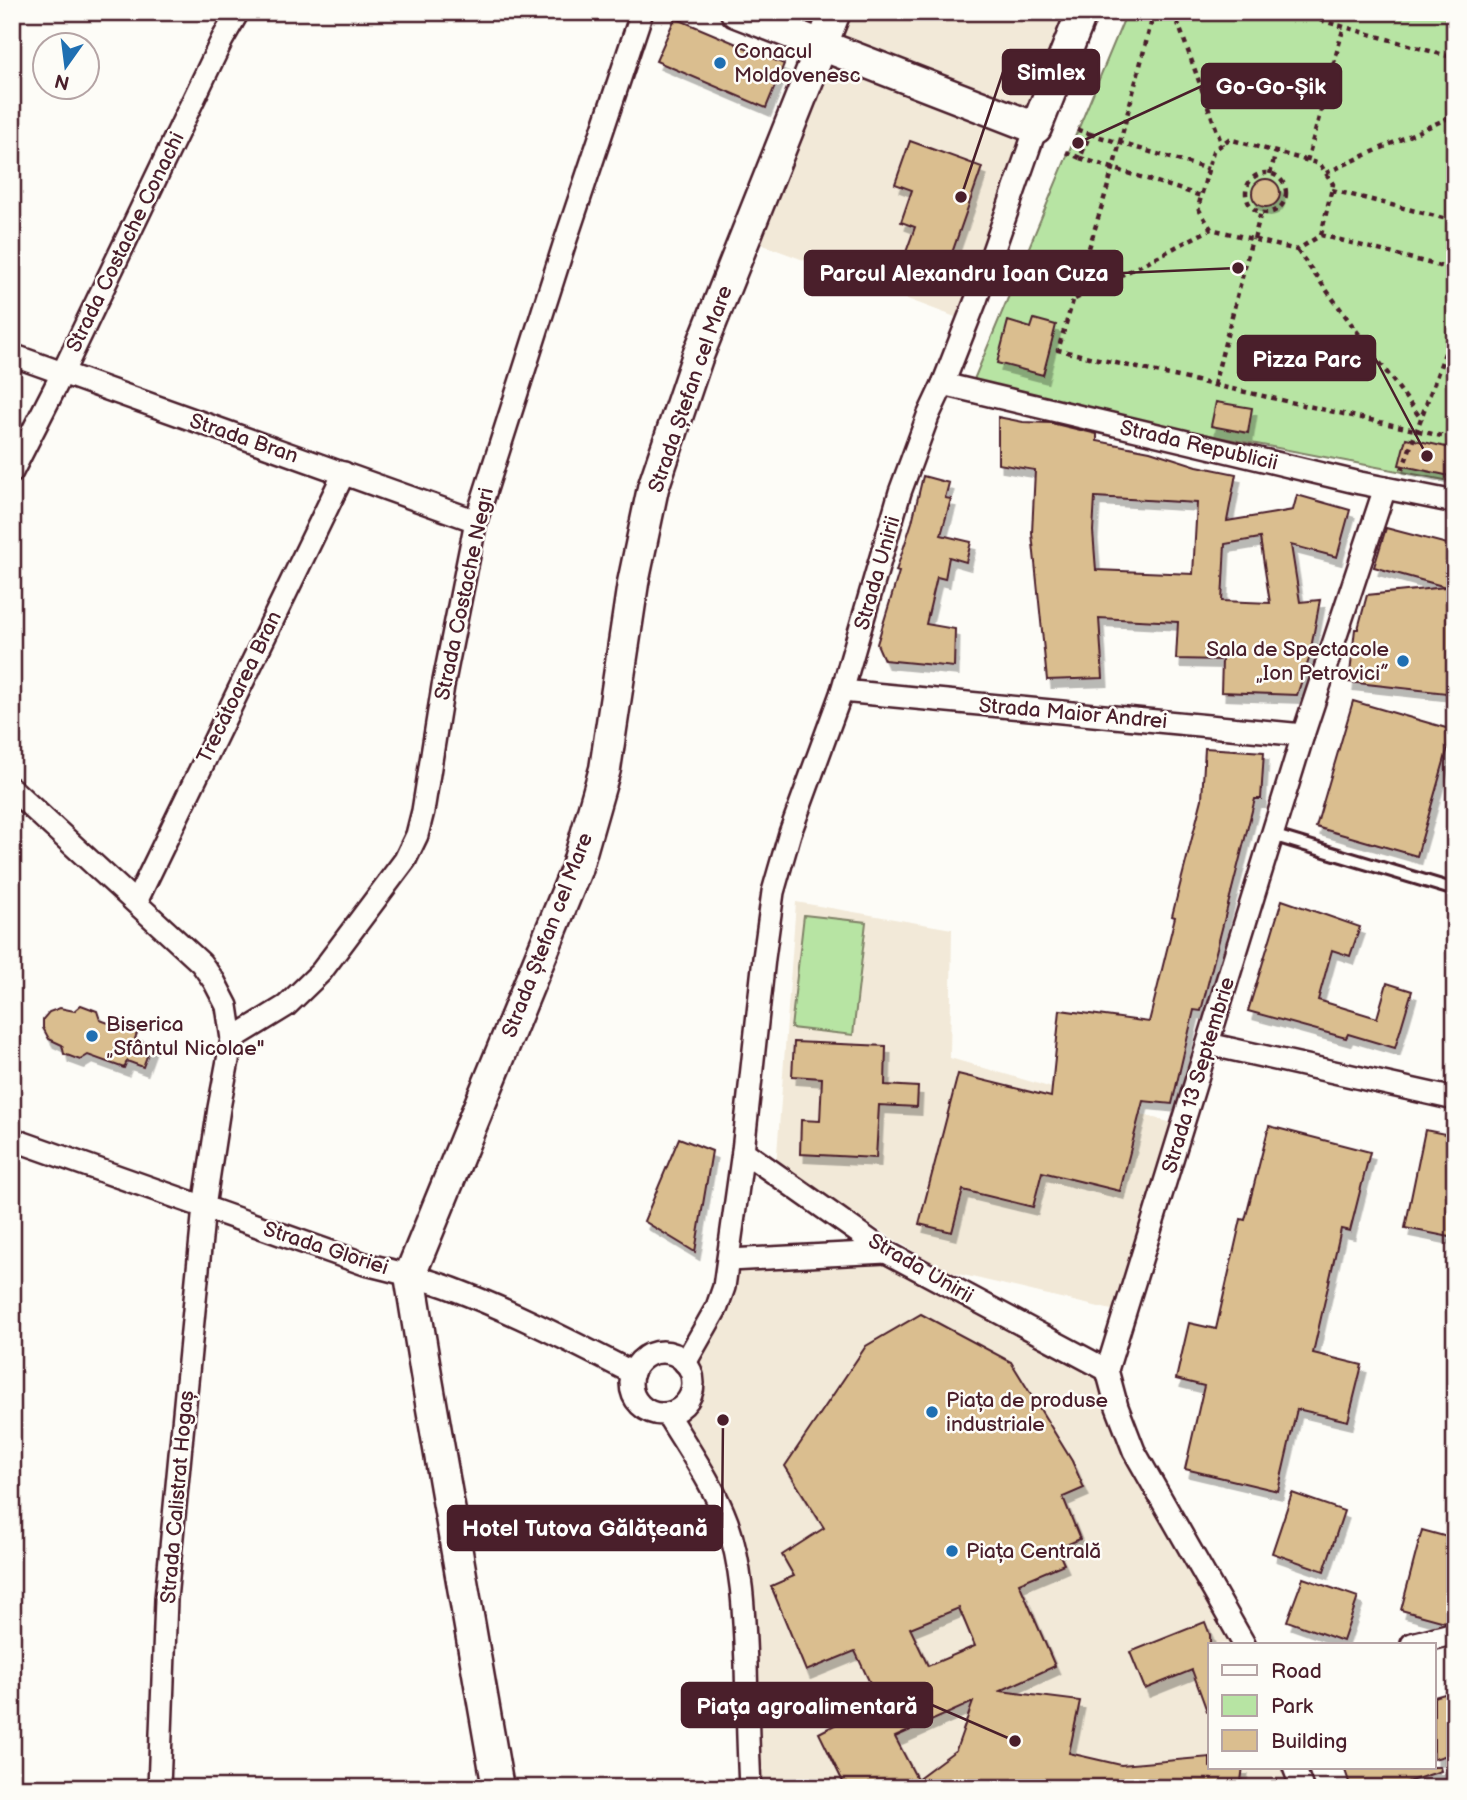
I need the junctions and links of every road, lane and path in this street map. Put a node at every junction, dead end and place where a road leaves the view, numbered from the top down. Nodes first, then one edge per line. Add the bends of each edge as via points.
1 (237, 12) edge
2 (642, 12) edge
3 (736, 12) edge
4 (835, 12) edge
5 (1082, 12) edge
6 (1154, 12) edge
7 (1174, 12) edge
8 (1291, 12) edge
9 (1344, 26) junction
10 (821, 46) junction
11 (1455, 58) edge
12 (1455, 115) edge
13 (1035, 128) junction
14 (1075, 129) dead end
15 (1090, 134) junction
16 (1121, 142) junction
17 (1222, 145) junction
18 (1066, 152) dead end
19 (1276, 152) junction
20 (1080, 158) junction
21 (1307, 160) junction
22 (1113, 169) junction
23 (1208, 169) junction
24 (1326, 173) junction
25 (1270, 174) junction
26 (1332, 190) junction
27 (1201, 196) junction
28 (1261, 212) junction
29 (1455, 221) edge
30 (1211, 229) junction
31 (1321, 235) junction
32 (1253, 239) junction
33 (1297, 250) junction
34 (1455, 270) edge
35 (1074, 299) junction
36 (1455, 326) edge
37 (12, 355) edge
38 (62, 374) junction
39 (943, 384) junction
40 (1214, 385) junction
41 (1422, 420) junction
42 (1418, 431) junction
43 (1455, 439) edge
44 (12, 472) edge
45 (344, 473) junction
46 (1385, 488) junction
47 (1455, 502) edge
48 (476, 521) junction
49 (842, 691) junction
50 (1303, 735) junction
51 (12, 789) edge
52 (1272, 835) junction
53 (1455, 890) edge
54 (136, 902) junction
55 (232, 1039) junction
56 (1208, 1044) junction
57 (1455, 1099) edge
58 (12, 1139) edge
59 (743, 1152) junction
60 (204, 1207) junction
61 (886, 1252) junction
62 (729, 1260) junction
63 (410, 1275) junction
64 (685, 1363) junction
65 (1107, 1370) junction
66 (633, 1373) junction
67 (667, 1414) junction
68 (1455, 1633) edge
69 (1243, 1643) edge
70 (1416, 1643) edge
71 (1295, 1769) edge
72 (751, 1786) edge
73 (159, 1788) edge
74 (498, 1788) edge
75 (1302, 1788) edge

1 - 38 street, Strada Costache Conachi
2 - 48 street, Strada Costache Negri
3 - 10 street
4 - 10 street, Strada Ștefan cel Mare
5 - 13 street, Strada Unirii
6 - 16 path
7 - 17 path
8 - 9 path
9 - 11 path
9 - 21 path
10 - 13 street
10 - 63 street, Strada Ștefan cel Mare via 697,358 653,488 633,583 605,769 576,870
12 - 24 path
13 - 39 street, Strada Unirii
14 - 15 path
15 - 16 path
15 - 20 path
16 - 22 path
16 - 23 path
17 - 19 path via 1229,139
17 - 23 path via 1213,151
18 - 20 path
19 - 21 path
19 - 25 path
20 - 22 path
21 - 24 path via 1320,164
22 - 27 path
22 - 35 path
23 - 27 path
24 - 26 path via 1334,184
25 - 28 path via 1256,176 1247,185 1248,204
25 - 28 path via 1284,186 1285,199 1277,210
26 - 29 path
26 - 31 path
27 - 30 path via 1198,208
28 - 32 path
30 - 32 path
30 - 35 path
31 - 33 path
31 - 34 path
32 - 33 path
32 - 40 path
33 - 41 path
35 - 40 path via 1058,350
36 - 41 path
37 - 38 street, Strada Bran
38 - 44 street, Strada Costache Conachi
38 - 45 street, Strada Bran
39 - 46 street, Strada Republicii
39 - 49 street, Strada Unirii via 901,492
40 - 42 path
41 - 42 path
42 - 43 path
42 - 46 path via 1401,472
45 - 48 street, Strada Bran
45 - 54 street, Trecătoarea Bran
46 - 47 street, Strada Republicii
46 - 50 street, Strada 13 Septembrie
48 - 55 street, Strada Costache Negri via 417,835 405,860 321,972 286,1006
49 - 50 street, Strada Maior Andrei
49 - 59 street, Strada Unirii via 773,892
50 - 52 street, Strada 13 Septembrie
51 - 54 street
52 - 53 lane
52 - 56 street, Strada 13 Septembrie
54 - 55 street via 214,981 226,1006
55 - 60 street, Strada Calistrat Hogaș
56 - 57 street
56 - 65 street, Strada 13 Septembrie
58 - 60 street, Strada Gloriei
59 - 61 street, Strada Unirii
59 - 62 street, Strada Unirii
60 - 63 street, Strada Gloriei via 365,1264
60 - 73 street, Strada Calistrat Hogaș via 166,1599
61 - 62 street
61 - 65 street, Strada Unirii
62 - 64 street, Strada Unirii via 717,1307
63 - 66 street, Strada Gloriei via 486,1302
63 - 74 street
64 - 66 street via 677,1356 656,1353 646,1357
64 - 67 street via 690,1371 689,1398
65 - 69 street via 1134,1451
66 - 67 street via 631,1384 638,1403 656,1414
67 - 72 street via 715,1494 735,1547 744,1624
68 - 70 street
71 - 75 street

